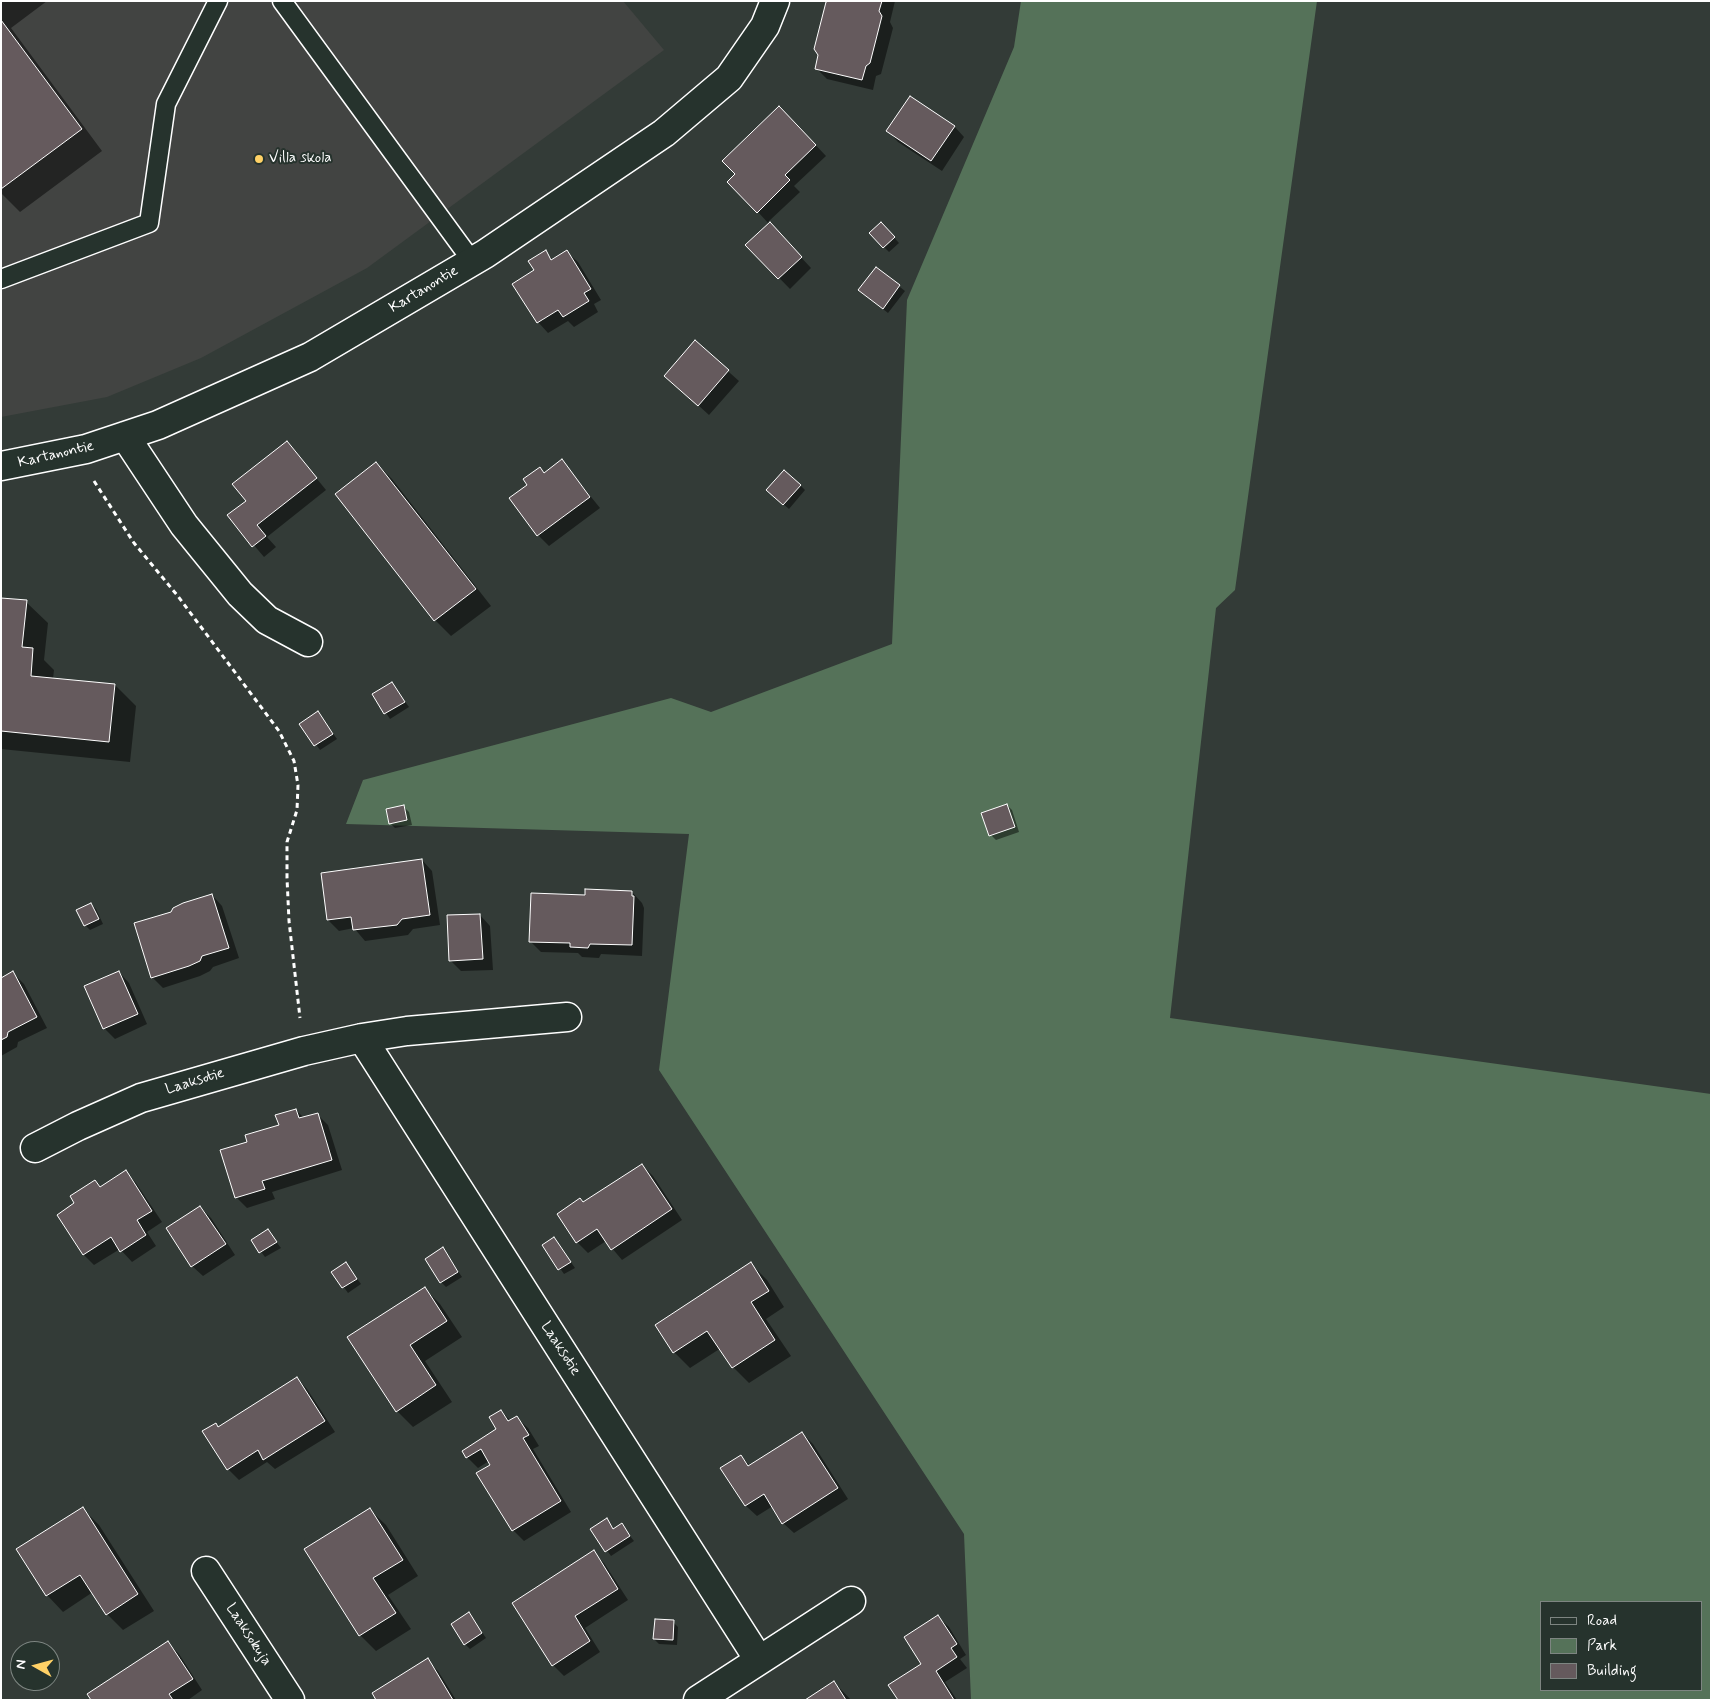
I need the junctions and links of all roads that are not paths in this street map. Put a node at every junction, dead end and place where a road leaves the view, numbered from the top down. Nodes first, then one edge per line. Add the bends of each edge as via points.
1 (218, 1) edge
2 (282, 1) edge
3 (774, 1) edge
4 (472, 261) junction
5 (1, 279) edge
6 (125, 436) junction
7 (1, 466) edge
8 (308, 642) dead end
9 (567, 1017) dead end
10 (362, 1038) junction
11 (36, 1148) dead end
12 (206, 1571) dead end
13 (851, 1601) dead end
14 (760, 1660) junction
15 (290, 1700) edge
16 (698, 1700) edge

1 - 5 lane via 166,104 149,223
2 - 4 lane
3 - 4 street, Kartanontie via 765,26 730,78 664,133
4 - 6 street, Kartanontie via 310,357 158,426
6 - 7 street, Kartanontie via 86,449
6 - 8 street via 184,525 240,594 267,620
9 - 10 street, Laaksotie
10 - 11 street, Laaksotie via 304,1051 141,1098
10 - 14 street, Laaksotie
12 - 15 street, Laaksokuja
13 - 14 street
14 - 16 street

